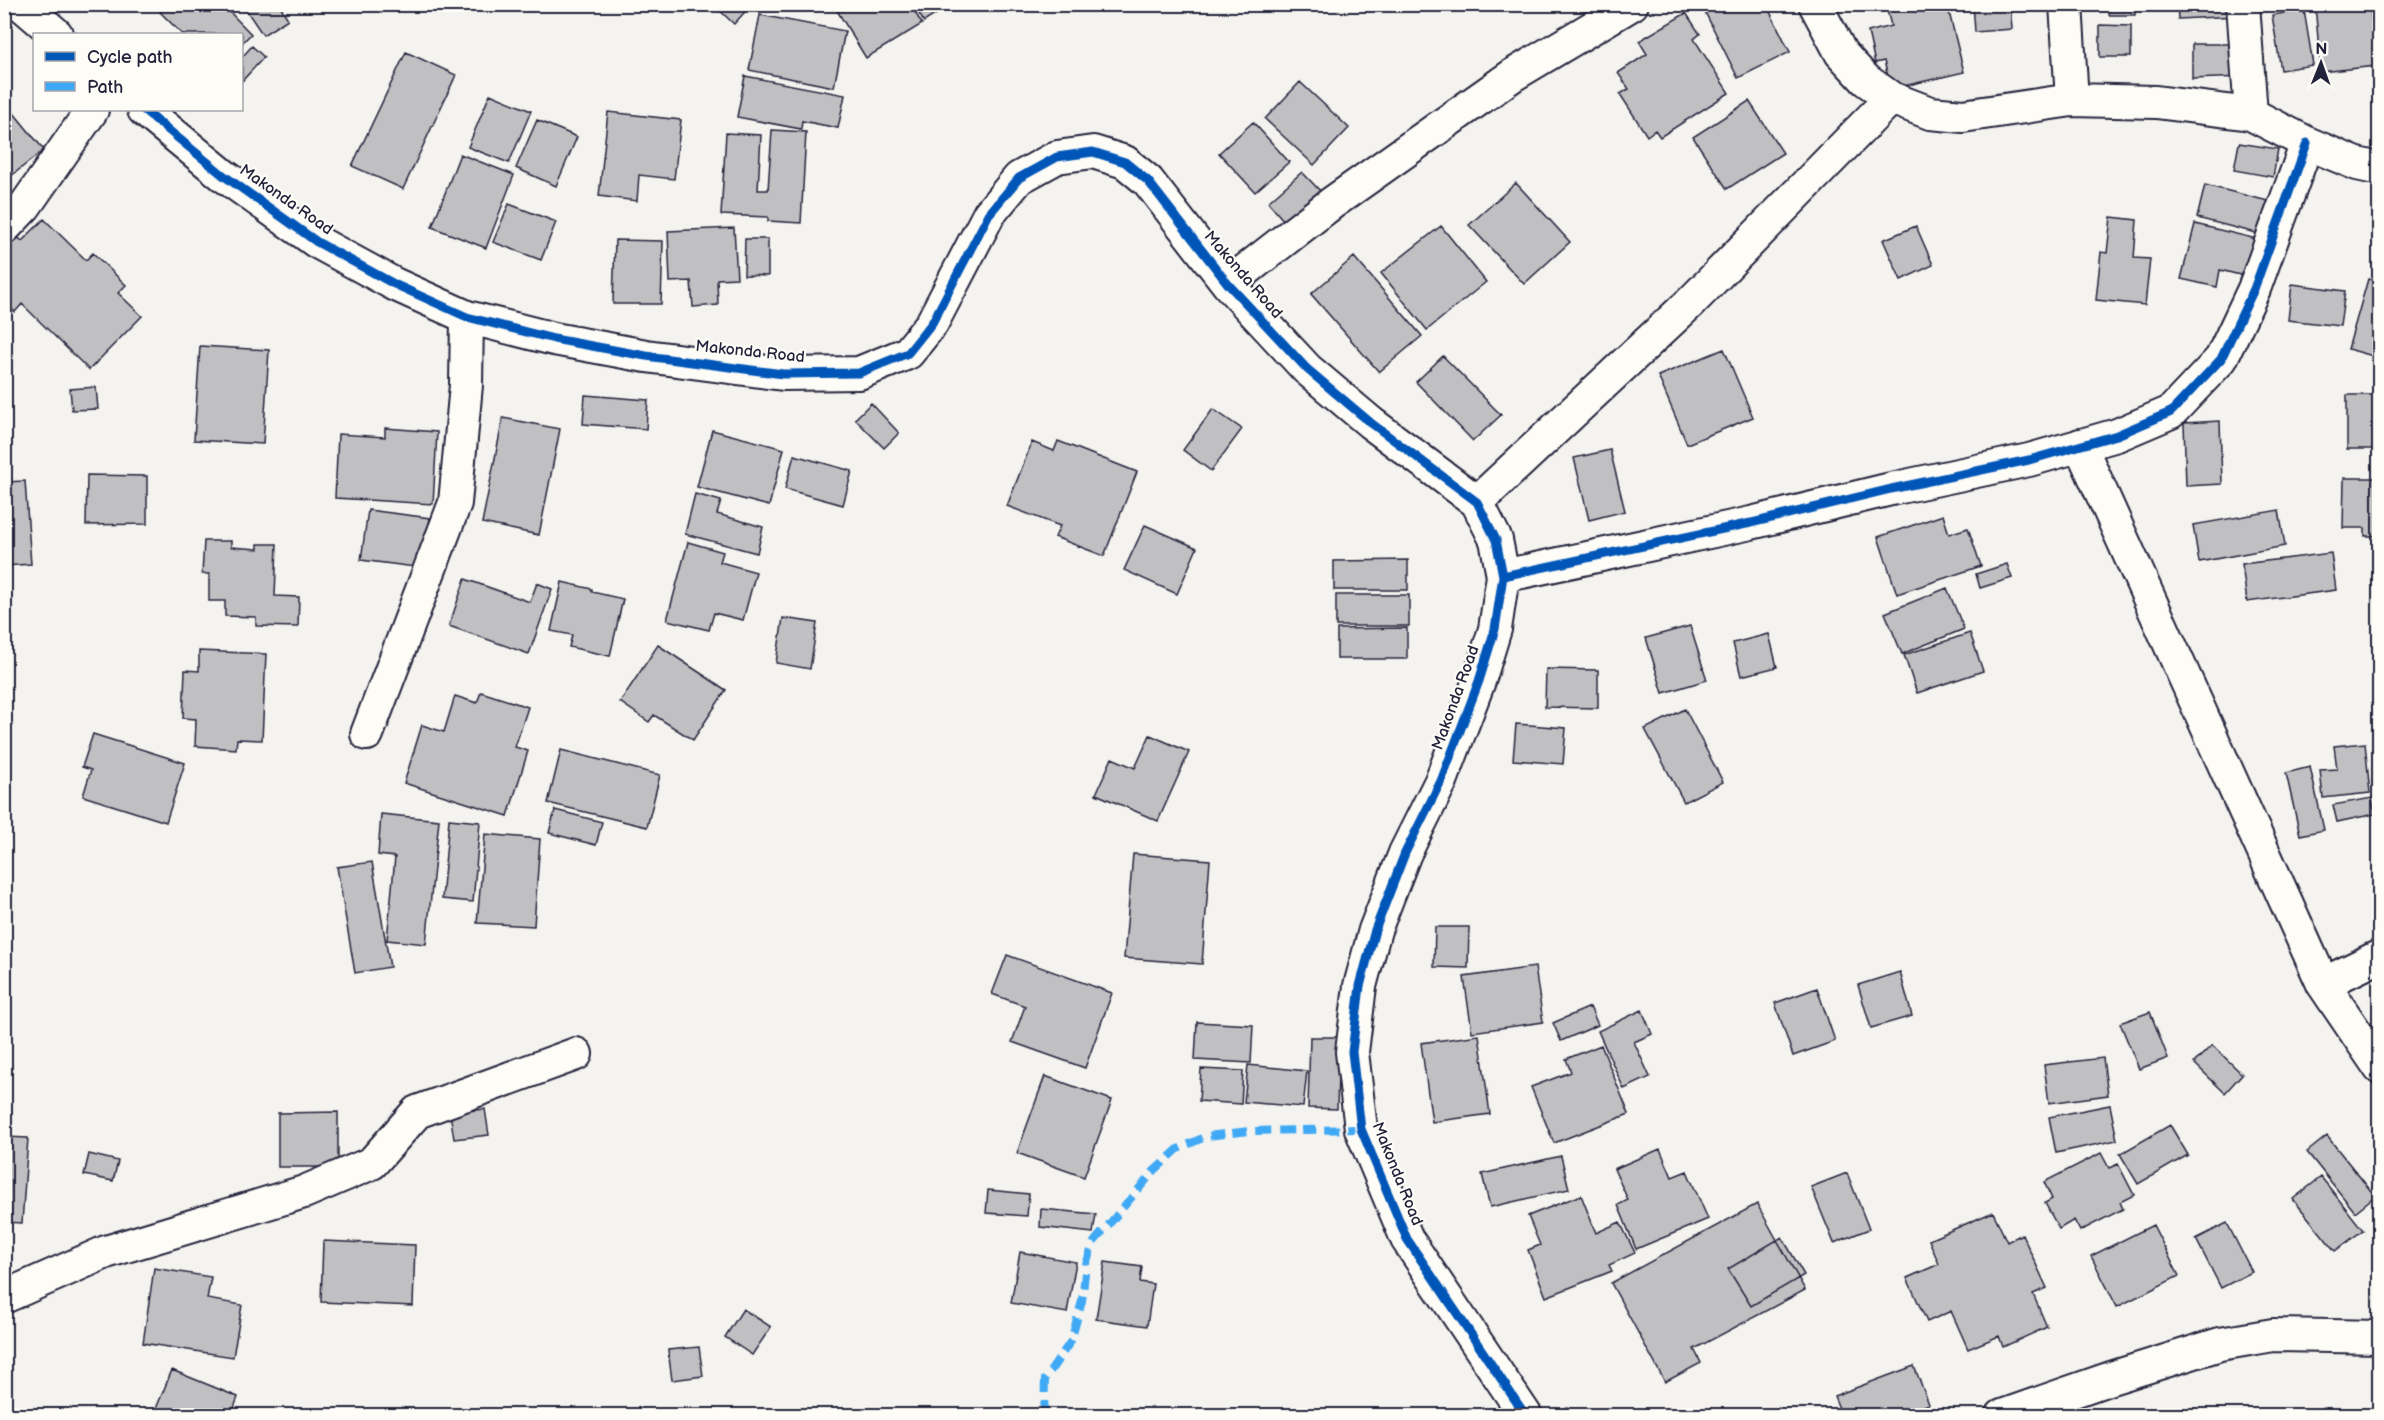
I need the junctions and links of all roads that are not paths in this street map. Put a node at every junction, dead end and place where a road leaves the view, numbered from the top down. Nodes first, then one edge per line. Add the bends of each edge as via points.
1 (21, 4) edge
2 (1632, 4) edge
3 (1815, 4) edge
4 (2066, 4) edge
5 (2243, 4) edge
6 (55, 33) edge
7 (1891, 98) junction
8 (2072, 100) junction
9 (91, 111) edge
10 (145, 111) edge
11 (2251, 114) junction
12 (2307, 143) junction
13 (2379, 169) edge
14 (4, 228) edge
15 (1228, 284) junction
16 (467, 317) junction
17 (2080, 445) junction
18 (1477, 502) junction
19 (1503, 576) junction
20 (367, 734) dead end
21 (2379, 956) edge
22 (2323, 984) junction
23 (576, 1054) dead end
24 (2379, 1068) edge
25 (4, 1297) edge
26 (2379, 1337) edge
27 (1516, 1413) edge
28 (2002, 1416) edge

1 - 6 street
2 - 15 street via 1514,75 1332,203
3 - 7 street via 1841,53 1866,80
4 - 8 street
5 - 11 street
7 - 8 street via 1930,113 1963,116
7 - 18 street via 1692,301
8 - 11 street via 2157,102
9 - 14 street via 25,206
10 - 16 street, Makonda Road via 223,175 317,242 394,284
11 - 12 street
12 - 13 street
12 - 17 street via 2254,289 2221,360 2171,411 2117,435
15 - 16 street, Makonda Road via 1148,181 1125,162 1093,152 1057,157 1019,178 989,214 932,323 908,352 858,373 783,374 646,356
15 - 18 street, Makonda Road via 1307,369 1371,423
16 - 20 street via 466,384 455,503
17 - 19 street via 2028,460
17 - 22 street
18 - 19 street, Makonda Road via 1496,540
19 - 27 street, Makonda Road via 1496,629 1479,681 1441,781 1405,853 1375,930 1360,986 1352,1052 1361,1129 1407,1239
21 - 22 street
22 - 24 street
23 - 25 street via 417,1112 372,1163 304,1192 106,1252
26 - 28 street via 2273,1335 2220,1344

